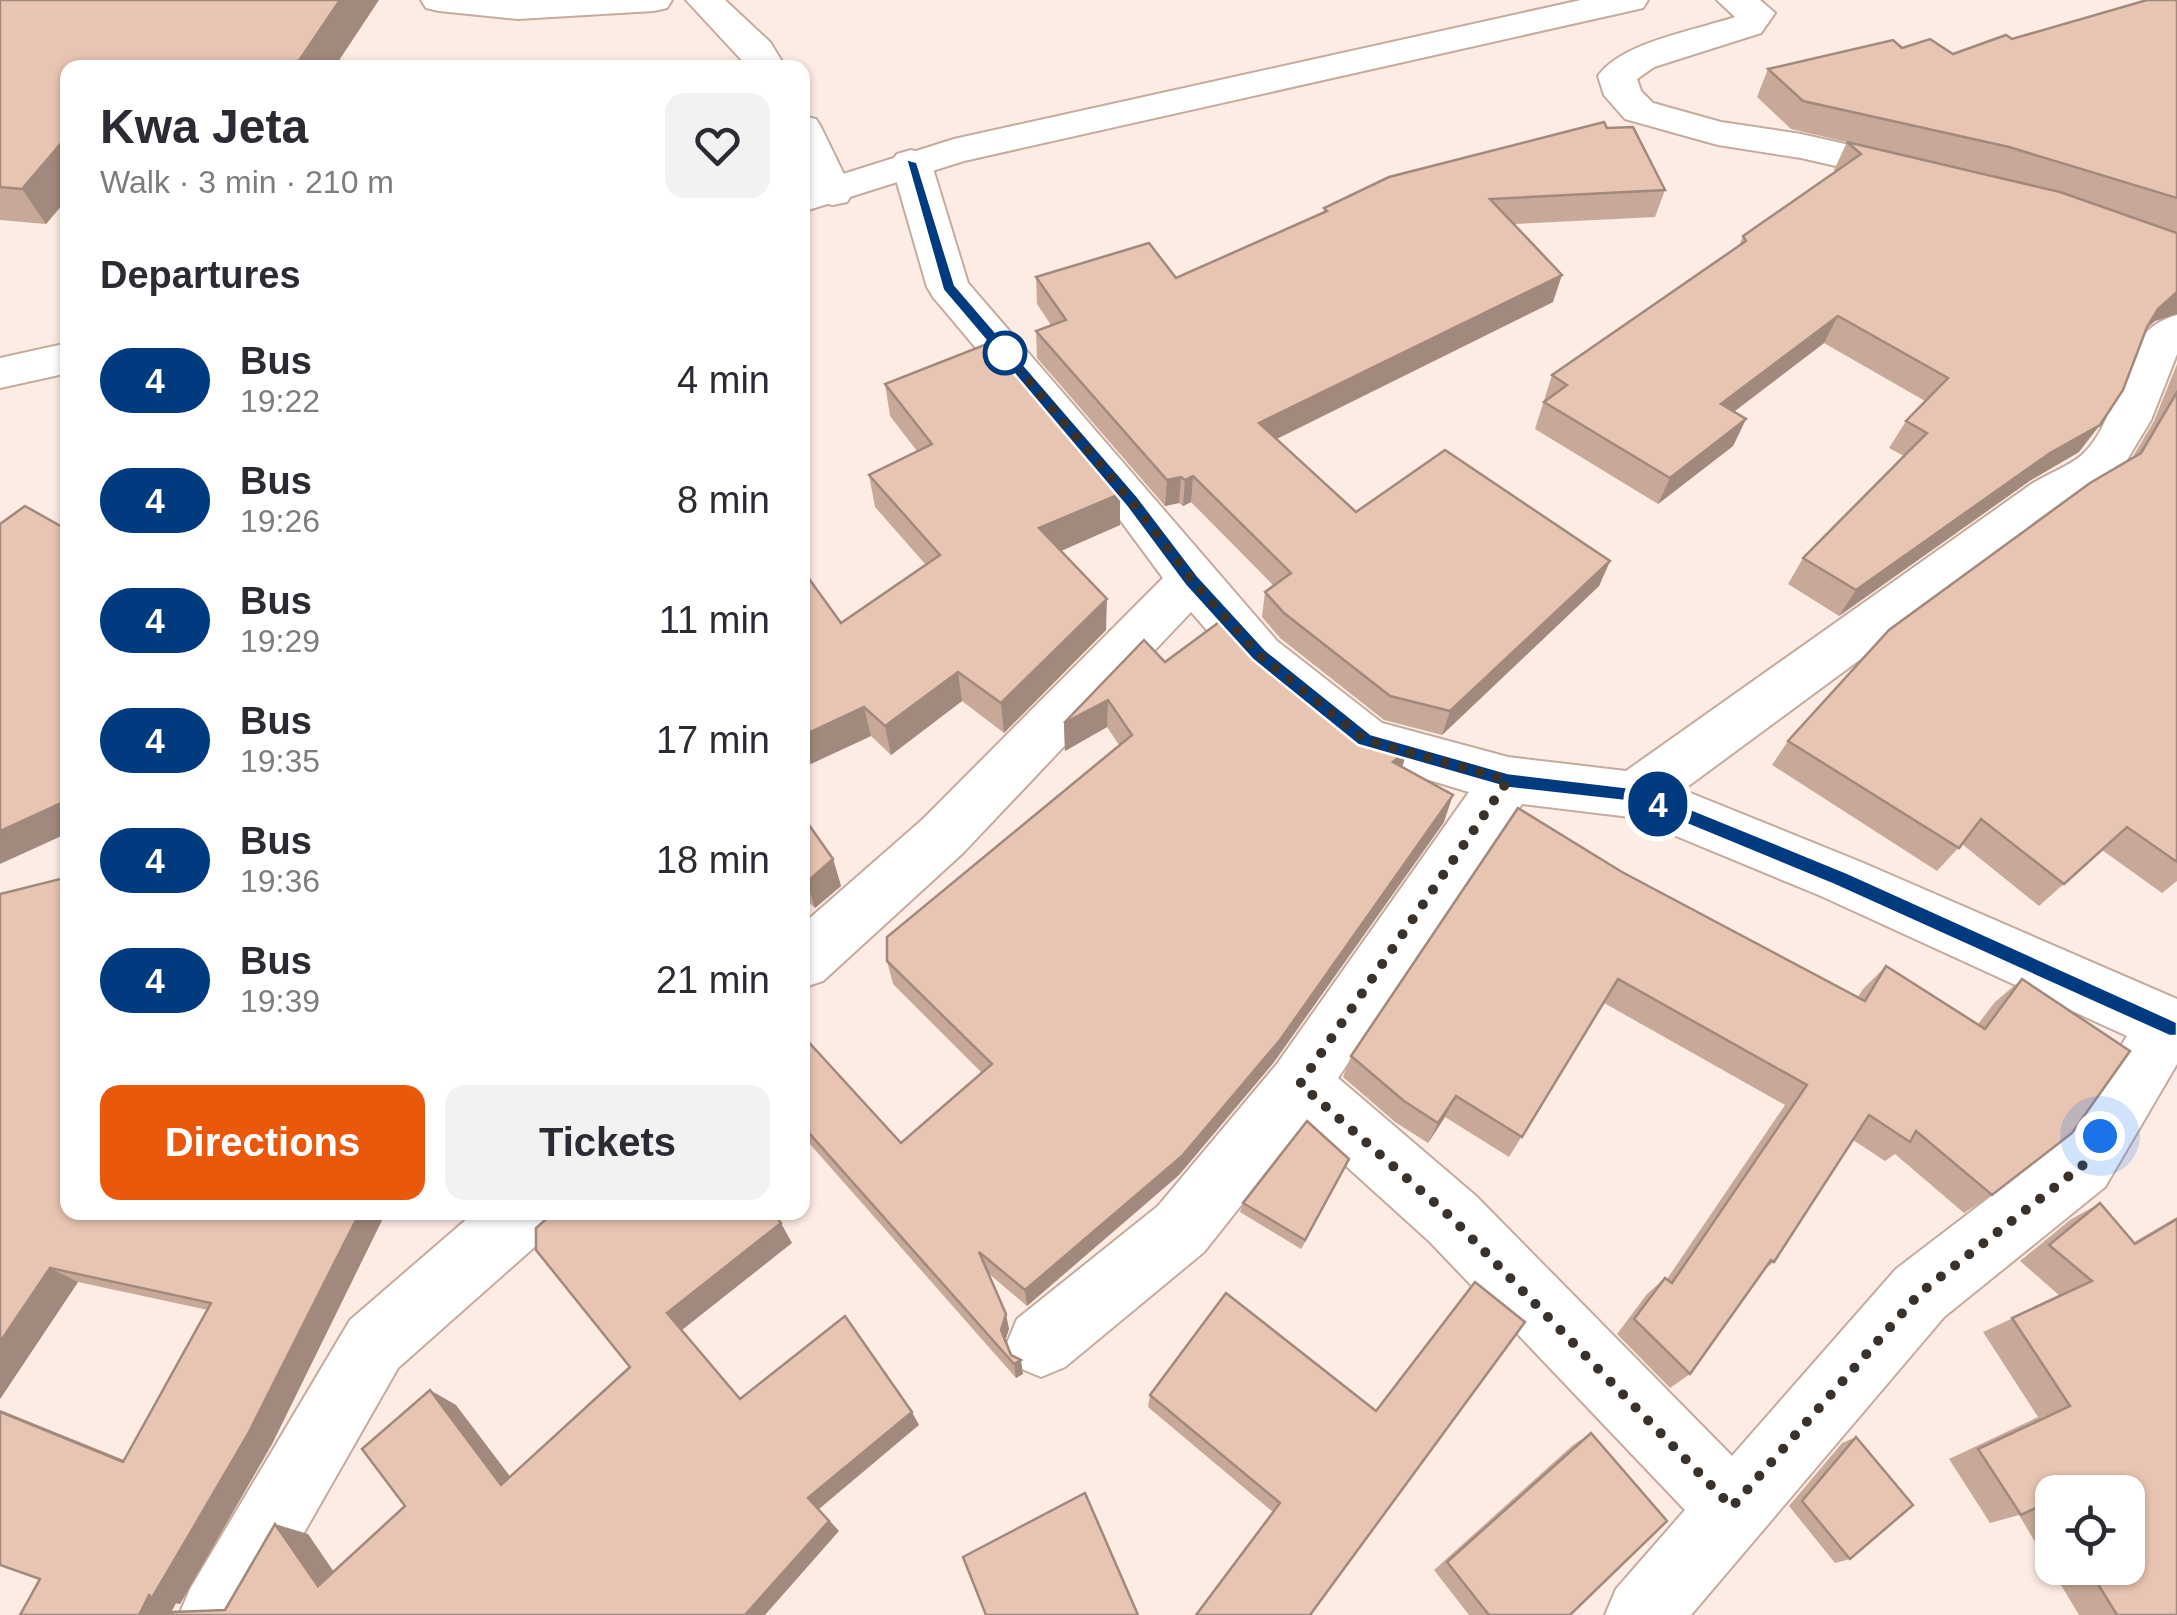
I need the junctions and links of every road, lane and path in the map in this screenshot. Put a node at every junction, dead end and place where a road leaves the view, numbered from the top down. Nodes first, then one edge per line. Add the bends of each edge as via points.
1 (439, 0) edge
2 (654, 0) edge
3 (704, 0) edge
4 (1630, 0) edge
5 (1735, 0) edge
6 (764, 60) edge
7 (810, 162) edge
8 (910, 162) junction
9 (1952, 181) edge
10 (818, 196) edge
11 (2177, 330) edge
12 (60, 360) edge
13 (0, 372) edge
14 (1192, 580) junction
15 (1508, 780) junction
16 (1635, 794) junction
17 (810, 955) edge
18 (2172, 1026) edge
19 (1300, 1084) junction
20 (496, 1222) edge
21 (1041, 1343) dead end
22 (1732, 1507) junction
23 (216, 1615) edge
24 (1642, 1615) edge

1 - 2 main road via 518,8
3 - 6 main road
4 - 8 main road
5 - 9 main road via 1757,13 1748,25 1641,59 1617,76 1638,111
7 - 10 main road
8 - 10 main road
8 - 14 main road via 948,287
11 - 16 main road via 2154,351 2128,420 2099,466 2050,494
12 - 13 main road
14 - 15 main road via 1259,655 1365,740
14 - 17 main road via 942,836
15 - 16 main road
15 - 19 main road
16 - 18 main road
18 - 22 main road via 2083,1165 1920,1293
19 - 21 main road via 1181,1229
19 - 22 main road via 1453,1219
20 - 23 main road via 374,1344
22 - 24 main road

